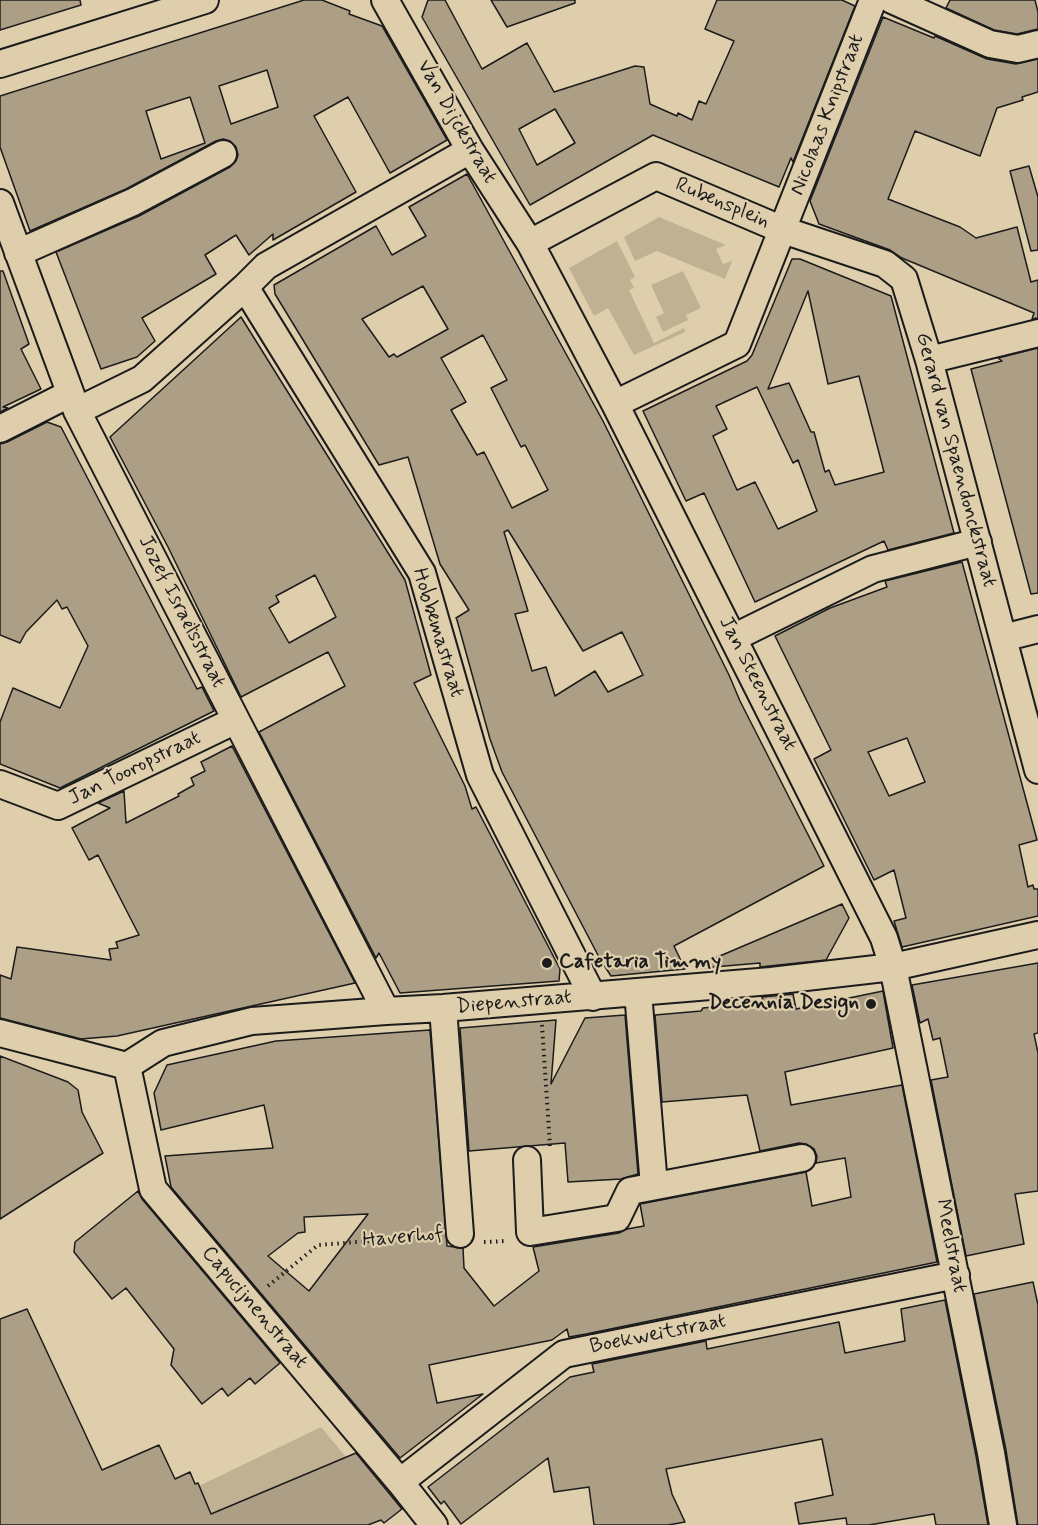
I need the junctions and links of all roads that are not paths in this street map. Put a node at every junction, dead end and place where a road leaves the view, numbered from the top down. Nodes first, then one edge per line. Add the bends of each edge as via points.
1 (205, 0) edge
2 (385, 0) edge
3 (873, 0) edge
4 (892, 0) edge
5 (1038, 44) edge
6 (0, 64) edge
7 (470, 150) junction
8 (223, 153) dead end
9 (0, 203) edge
10 (783, 230) junction
11 (530, 243) junction
12 (18, 253) junction
13 (245, 287) junction
14 (1038, 333) edge
15 (929, 360) junction
16 (73, 403) junction
17 (615, 404) junction
18 (0, 429) edge
19 (978, 542) junction
20 (1038, 629) edge
21 (734, 638) junction
22 (1003, 638) junction
23 (236, 720) junction
24 (1038, 770) edge
25 (0, 784) edge
26 (1038, 935) edge
27 (893, 967) junction
28 (638, 992) junction
29 (593, 997) junction
30 (443, 1008) junction
31 (386, 1011) junction
32 (0, 1033) edge
33 (127, 1066) junction
34 (802, 1158) dead end
35 (527, 1160) road end
36 (654, 1186) junction
37 (460, 1234) road end
38 (956, 1275) junction
39 (400, 1482) junction
40 (434, 1525) edge
41 (1004, 1525) edge

1 - 6 street
2 - 7 street, Van Dijckstraat
3 - 10 street, Nicolaas Knipstraat
4 - 5 street via 990,44 1018,49
7 - 11 street, Van Dijckstraat
7 - 13 street via 266,266
8 - 12 street via 132,202
9 - 12 street, Jozef Israëlsstraat
10 - 11 street, Rubensplein via 656,176
10 - 15 street, Gerard van Spaendonckstraat via 885,264 904,279
10 - 17 street, Rubensplein via 737,344
11 - 17 street
12 - 16 street, Jozef Israëlsstraat
13 - 16 street via 142,379
13 - 29 street, Hobbemastraat via 422,573 480,775
14 - 15 street
15 - 19 street, Gerard van Spaendonckstraat
16 - 18 street
16 - 23 street, Jozef Israëlsstraat
17 - 21 street, Jan Steenstraat
19 - 21 street via 873,569
19 - 22 street, Gerard van Spaendonckstraat
20 - 22 street
21 - 27 street, Jan Steenstraat via 884,938
22 - 24 street, Gerard van Spaendonckstraat
23 - 25 street, Jan Tooropstraat via 58,806
23 - 31 street, Jozef Israëlsstraat
26 - 27 street, Diepenstraat
27 - 28 street, Diepenstraat
27 - 38 street, Meelstraat
28 - 29 street, Diepenstraat
28 - 36 street
29 - 30 street, Diepenstraat
30 - 31 street, Diepenstraat
30 - 37 street, Haverhof
31 - 33 street, Diepenstraat via 252,1022 163,1043
32 - 33 street
33 - 39 street, Capucijnenstraat via 153,1189
34 - 36 street
35 - 36 street via 530,1232 617,1218 630,1191
38 - 39 street, Boekweitstraat via 564,1354
38 - 41 street, Meelstraat
39 - 40 street, Capucijnenstraat

